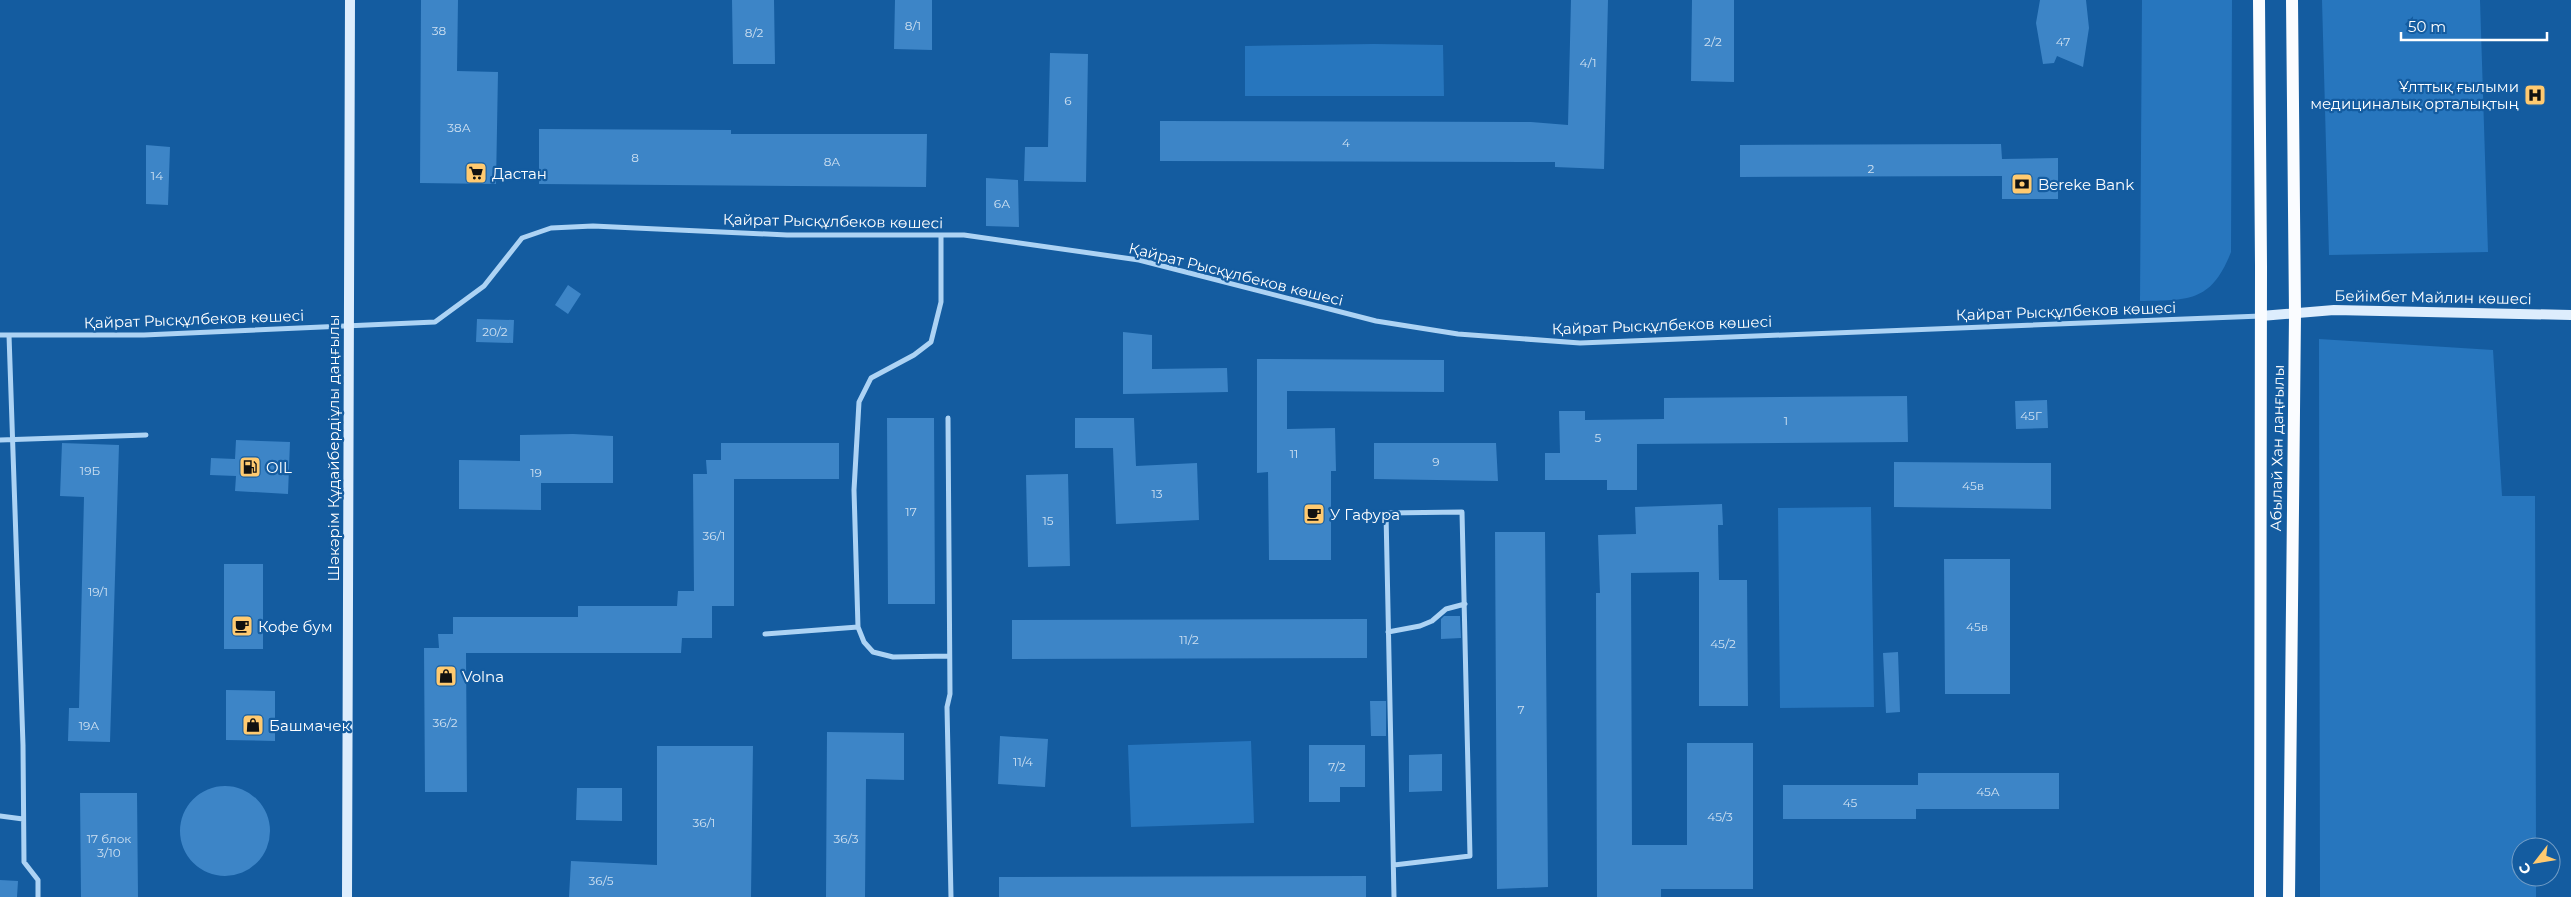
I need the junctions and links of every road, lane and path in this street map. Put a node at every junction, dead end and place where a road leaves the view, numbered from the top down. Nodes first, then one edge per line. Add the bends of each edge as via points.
1 (350, 0) edge
2 (2259, 0) edge
3 (2292, 0) edge
4 (941, 235) junction
5 (2295, 314) junction
6 (2571, 314) edge
7 (2261, 316) junction
8 (349, 325) junction
9 (0, 335) edge
10 (9, 335) junction
11 (948, 418) dead end
12 (146, 435) dead end
13 (13, 439) junction
14 (0, 440) edge
15 (1464, 604) junction
16 (858, 627) junction
17 (1388, 632) junction
18 (765, 634) dead end
19 (949, 656) junction
20 (0, 816) edge
21 (23, 820) junction
22 (1394, 865) junction
23 (38, 897) edge
24 (347, 897) edge
25 (951, 897) edge
26 (1394, 897) edge
27 (2260, 897) edge
28 (2289, 897) edge

1 - 8 main road, Шәкәрім Құдайбердіұлы даңғылы
2 - 7 main road, Абылай Хан даңғылы
3 - 5 main road, Абылай Хан даңғылы
4 - 7 street, Қайрат Рысқұлбеков көшесі via 964,235 1139,260 1376,321 1458,334 1554,342
4 - 8 street, Қайрат Рысқұлбеков көшесі via 787,235 593,226 550,228 522,238 484,286 435,322
4 - 16 street via 940,302 931,342 914,355 870,378 859,402 854,490
5 - 6 main road, Бейімбет Майлин көшесі via 2334,310
5 - 7 main road, Бейімбет Майлин көшесі
5 - 28 main road, Абылай Хан даңғылы
7 - 27 main road, Абылай Хан даңғылы
8 - 10 street, Қайрат Рысқұлбеков көшесі via 144,335
8 - 24 main road, Шәкәрім Құдайбердіұлы даңғылы
9 - 10 street, Қайрат Рысқұлбеков көшесі
10 - 13 street
11 - 19 street
12 - 13 street
13 - 14 street
13 - 21 street
15 - 17 street via 1446,610 1420,626
15 - 17 street via 1462,512 1386,514
15 - 22 street via 1470,856
16 - 18 street
16 - 19 street via 864,642 873,652 893,657
17 - 22 street
19 - 25 street
20 - 21 street
21 - 23 street via 24,862 38,880
22 - 26 street

